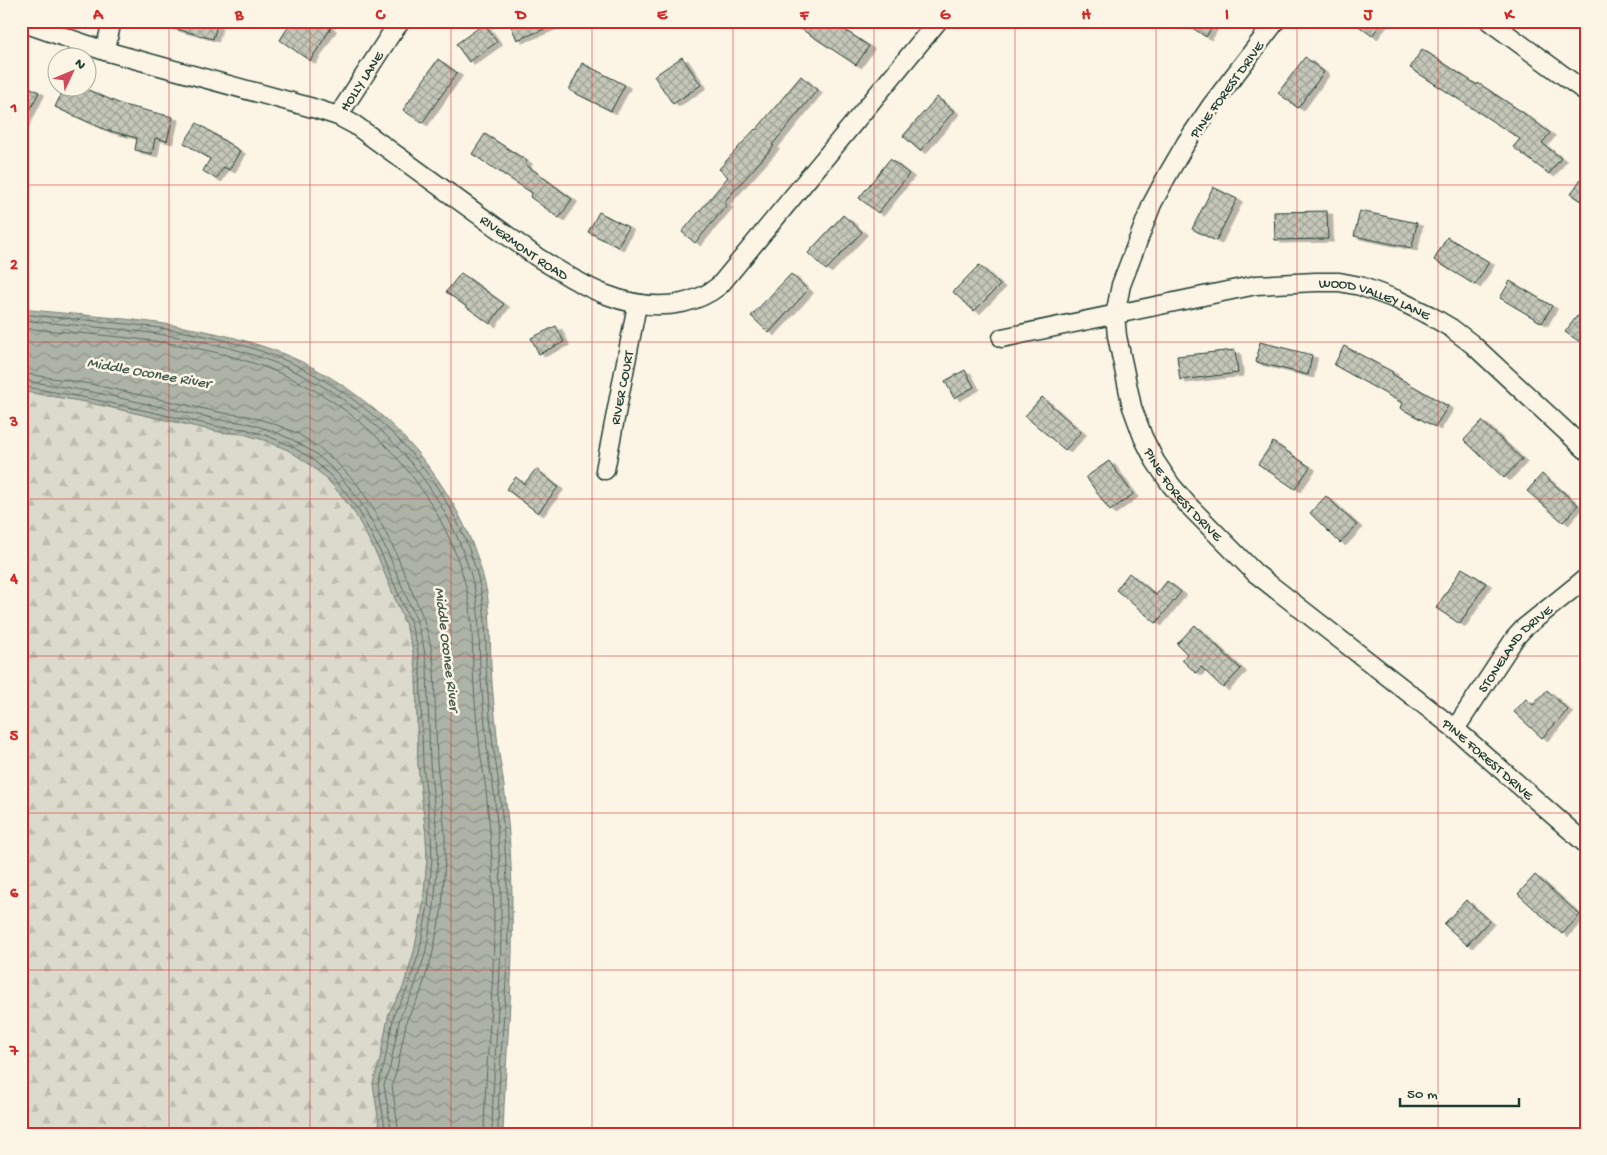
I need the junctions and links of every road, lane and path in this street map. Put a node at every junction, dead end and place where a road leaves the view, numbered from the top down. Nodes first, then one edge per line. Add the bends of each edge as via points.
1 (112, 21) edge
2 (402, 21) edge
3 (1276, 21) edge
4 (1489, 21) edge
5 (21, 22) edge
6 (934, 22) edge
7 (105, 51) junction
8 (1586, 92) edge
9 (338, 116) junction
10 (637, 305) junction
11 (1115, 314) junction
12 (1002, 338) dead end
13 (1586, 450) edge
14 (605, 470) dead end
15 (1586, 578) edge
16 (1455, 729) junction
17 (1586, 844) edge

1 - 7 street
2 - 9 street, HOLLY LANE
3 - 11 street, PINE FOREST DRIVE via 1211,106 1168,174 1127,266
4 - 8 street
5 - 7 street, RIVERMONT ROAD
6 - 10 street, RIVERMONT ROAD via 720,285 709,294 691,301
7 - 9 street, RIVERMONT ROAD
9 - 10 street, RIVERMONT ROAD via 567,276 592,290
10 - 14 street, RIVER COURT
11 - 12 street, WOOD VALLEY LANE
11 - 13 street, WOOD VALLEY LANE via 1256,285 1339,282 1360,286 1413,307 1451,328
11 - 16 street, PINE FOREST DRIVE via 1120,357 1132,407 1143,438 1176,492 1255,573
15 - 16 street, STONELAND DRIVE via 1520,633
16 - 17 street, PINE FOREST DRIVE

